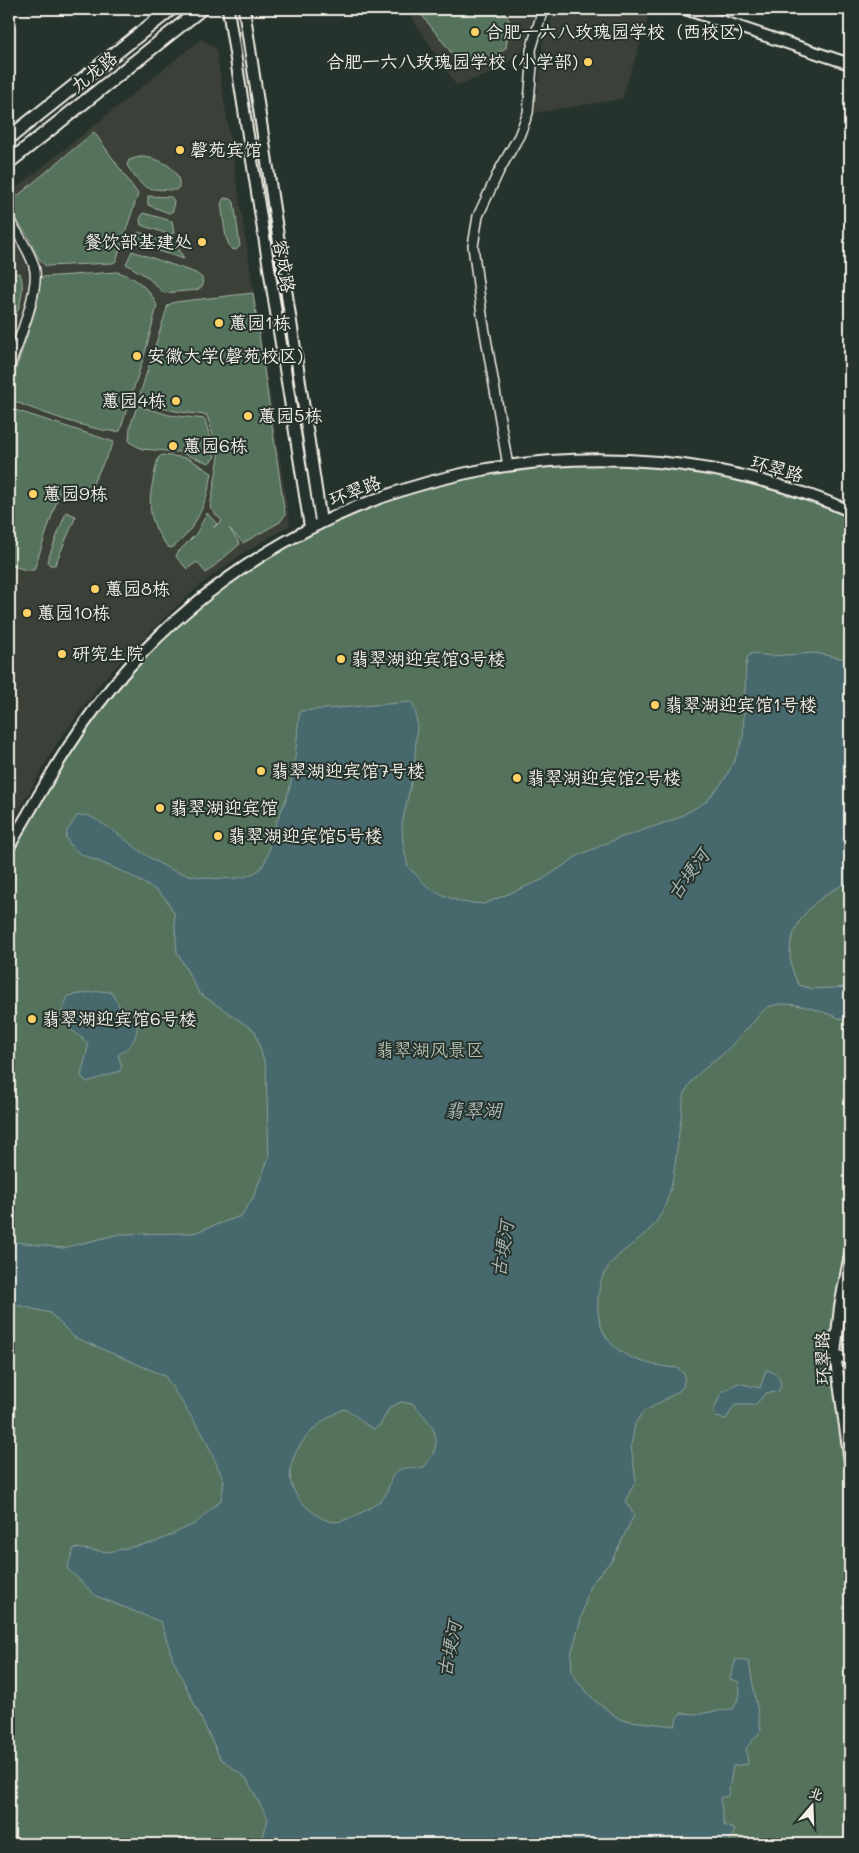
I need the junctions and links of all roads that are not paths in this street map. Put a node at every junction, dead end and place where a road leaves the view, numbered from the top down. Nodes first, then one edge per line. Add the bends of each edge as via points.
1 (171, 9) edge
2 (201, 9) edge
3 (228, 9) edge
4 (244, 9) edge
5 (543, 9) edge
6 (685, 9) edge
7 (850, 64) edge
8 (9, 138) edge
9 (9, 162) edge
10 (9, 220) edge
11 (9, 368) edge
12 (508, 466) junction
13 (850, 511) edge
14 (322, 522) junction
15 (310, 528) junction
16 (9, 847) edge
17 (850, 1254) edge
18 (835, 1354) junction
19 (850, 1360) edge
20 (850, 1462) edge

1 - 8 main road, 九龙路
2 - 9 main road, 九龙路
3 - 15 street, 容成路
4 - 14 street, 容成路
5 - 12 street via 531,50 528,113 478,216 473,246
6 - 7 street
10 - 11 street via 20,235 35,271 28,311
12 - 13 street, 环翠路 via 593,459 678,464 760,479
12 - 14 street, 环翠路 via 424,484
14 - 15 street, 环翠路
15 - 16 street, 环翠路 via 246,564 188,610 141,654 93,710 67,748
17 - 18 street, 环翠路
18 - 19 street
18 - 20 street, 环翠路

